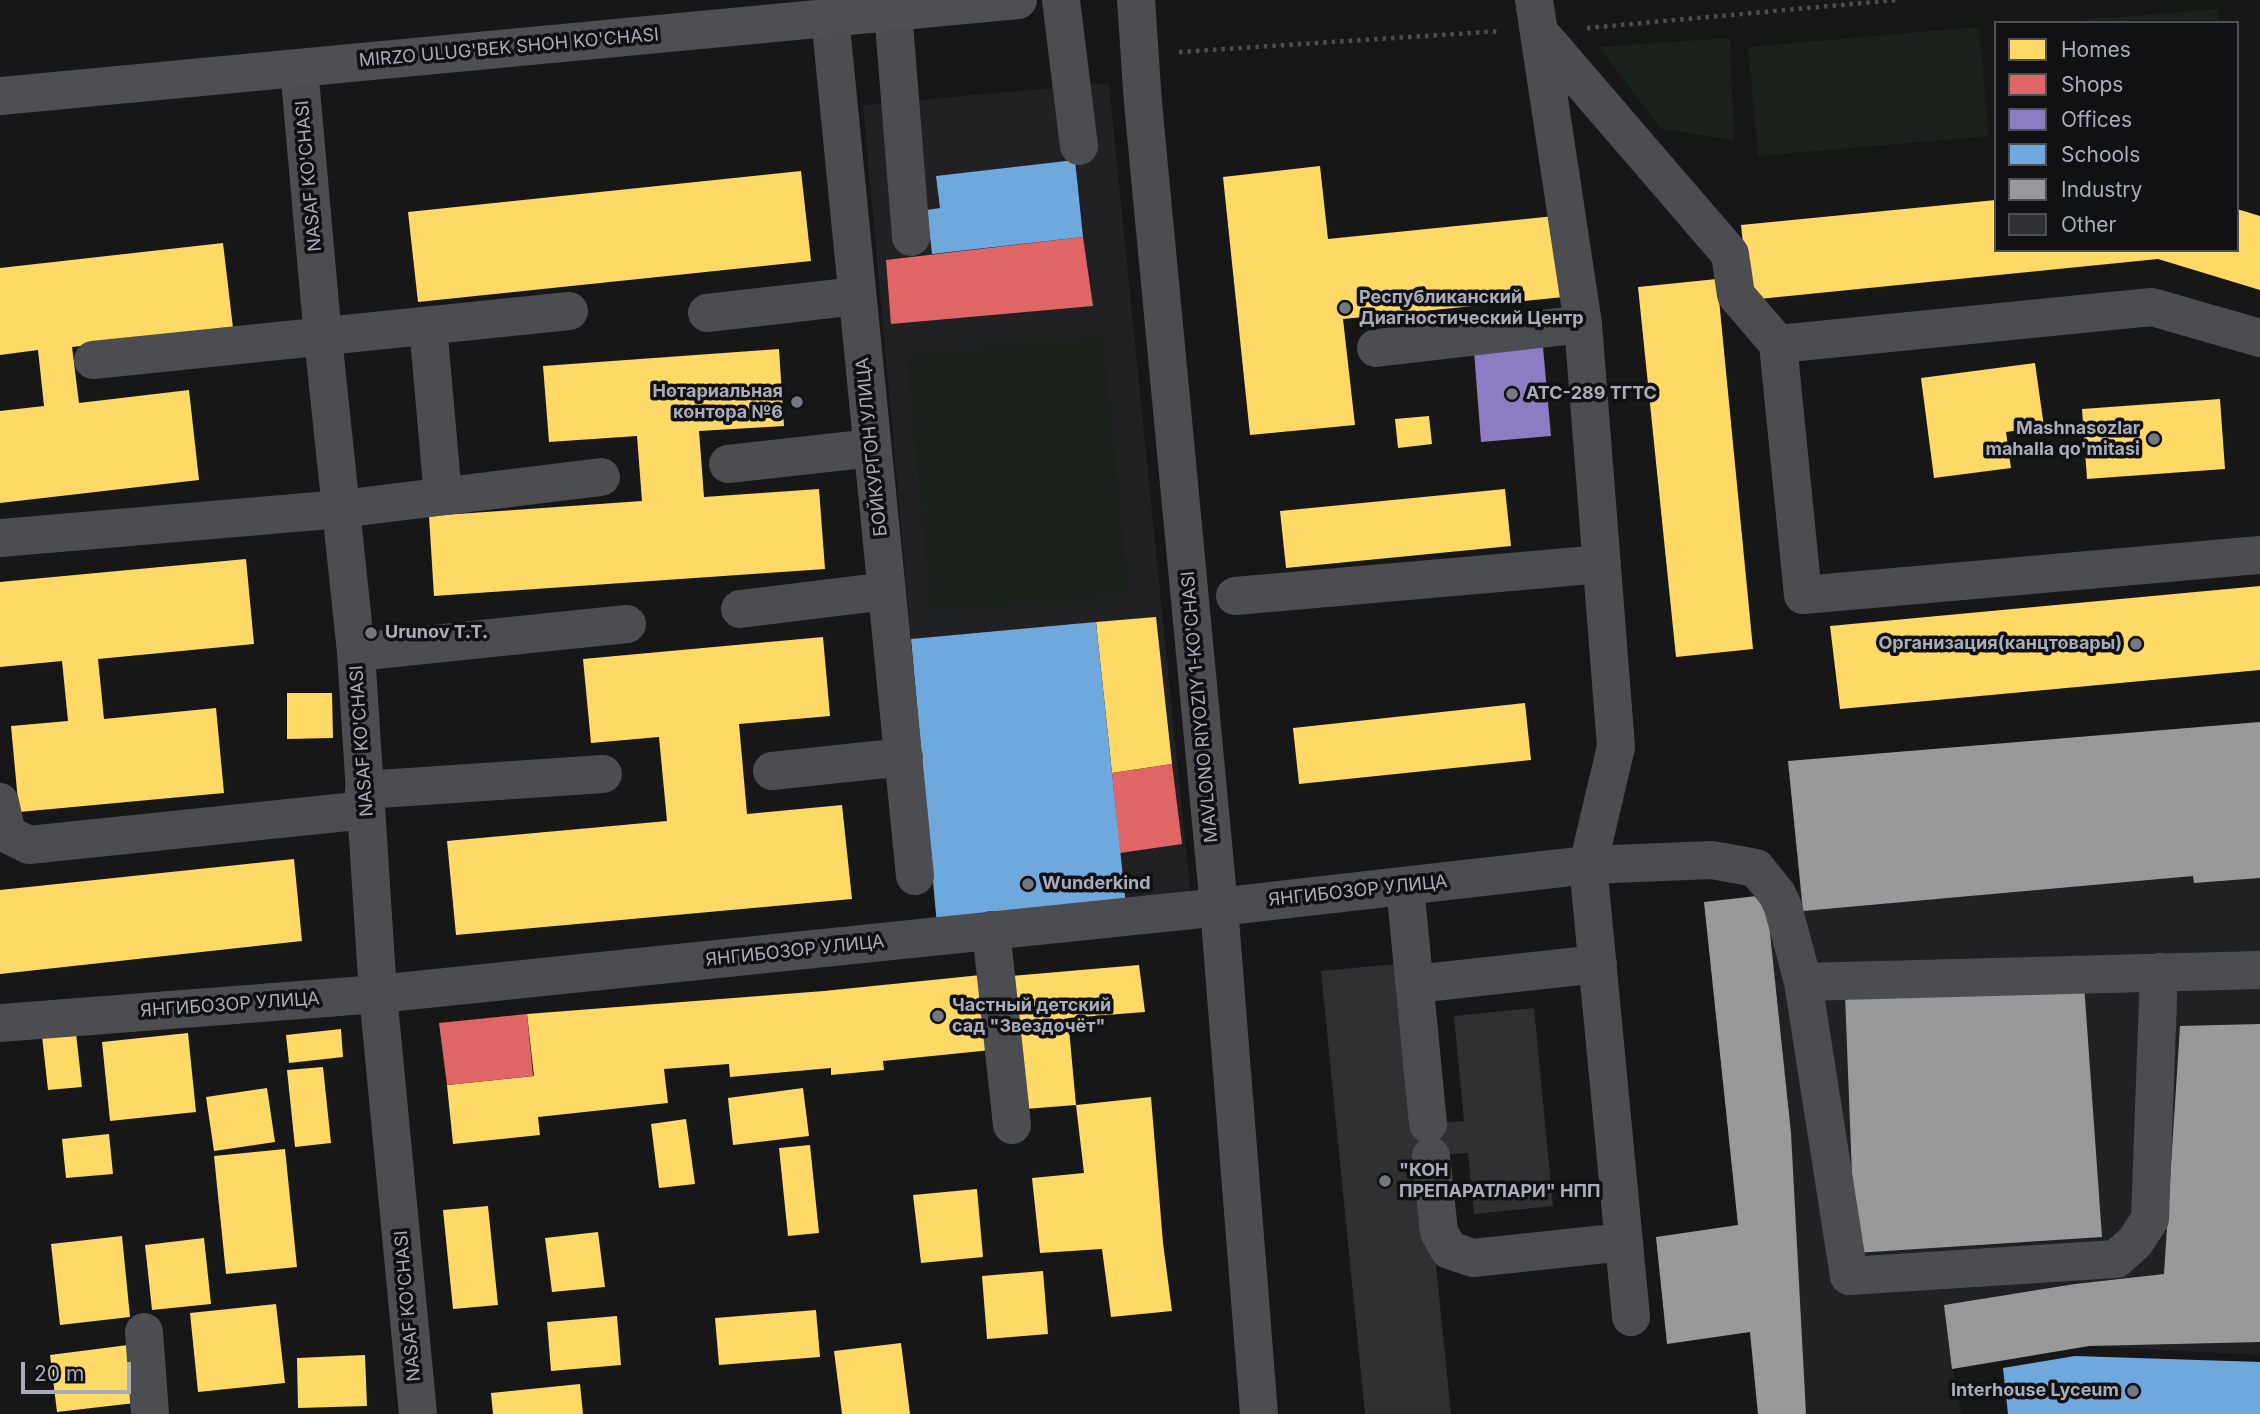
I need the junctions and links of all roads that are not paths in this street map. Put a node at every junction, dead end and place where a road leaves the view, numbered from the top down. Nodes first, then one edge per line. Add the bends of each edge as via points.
1 (1018, 0) edge
2 (1061, 0) edge
3 (1136, 0) edge
4 (893, 11) junction
5 (1536, 16) edge
6 (830, 18) junction
7 (299, 68) junction
8 (0, 96) edge
9 (1079, 146) dead end
10 (911, 237) dead end
11 (857, 296) junction
12 (569, 311) dead end
13 (707, 313) dead end
14 (1583, 324) junction
15 (428, 326) junction
16 (323, 338) junction
17 (2260, 338) edge
18 (1778, 344) junction
19 (1376, 348) dead end
20 (93, 360) dead end
21 (872, 448) junction
22 (729, 464) dead end
23 (601, 477) dead end
24 (443, 496) junction
25 (341, 509) junction
26 (0, 538) edge
27 (2260, 555) edge
28 (1602, 564) junction
29 (887, 592) junction
30 (1235, 596) dead end
31 (740, 609) dead end
32 (627, 624) dead end
33 (356, 652) junction
34 (904, 757) junction
35 (772, 771) dead end
36 (603, 774) dead end
37 (365, 800) junction
38 (0, 802) edge
39 (1588, 865) junction
40 (915, 876) dead end
41 (1405, 886) junction
42 (1219, 907) junction
43 (990, 930) junction
44 (1598, 964) junction
45 (2260, 970) edge
46 (2159, 972) junction
47 (1803, 982) junction
48 (1415, 984) junction
49 (378, 994) junction
50 (0, 1023) edge
51 (1012, 1125) dead end
52 (1624, 1242) junction
53 (1631, 1317) dead end
54 (144, 1332) dead end
55 (150, 1414) edge
56 (418, 1414) edge
57 (1259, 1414) edge

1 - 4 main road, MIRZO ULUG'BEK SHOH KO'CHASI
2 - 9 street
3 - 42 street, MAVLONO RIYOZIY 1-KO'CHASI
4 - 6 main road, MIRZO ULUG'BEK SHOH KO'CHASI
4 - 10 street
5 - 14 street
5 - 18 street via 1730,254 1736,295
6 - 7 main road, MIRZO ULUG'BEK SHOH KO'CHASI
6 - 11 street, БОЙКУРГОН УЛИЦА
7 - 8 main road, MIRZO ULUG'BEK SHOH KO'CHASI
7 - 16 street, NASAF KO'CHASI
11 - 13 street
11 - 21 street, БОЙКУРГОН УЛИЦА
12 - 15 street
14 - 19 street
14 - 28 street
15 - 16 street
15 - 24 street
16 - 20 street
16 - 25 street, NASAF KO'CHASI
17 - 18 street via 2152,307
18 - 27 street via 1803,595
21 - 22 street
21 - 29 street, БОЙКУРГОН УЛИЦА
23 - 24 street
24 - 25 street
25 - 26 street
25 - 33 street, NASAF KO'CHASI
28 - 30 street
28 - 39 street via 1616,747
29 - 31 street
29 - 34 street, БОЙКУРГОН УЛИЦА
32 - 33 street
33 - 37 street, NASAF KO'CHASI
34 - 35 street
34 - 40 street, БОЙКУРГОН УЛИЦА
36 - 37 street
37 - 38 street via 29,845 7,834
37 - 49 street, NASAF KO'CHASI
39 - 41 street, ЯНГИБОЗОР УЛИЦА
39 - 44 street
39 - 47 street, ЯНГИБОЗОР УЛИЦА via 1712,860 1756,868 1783,907
41 - 42 street, ЯНГИБОЗОР УЛИЦА
41 - 48 street
42 - 43 street, ЯНГИБОЗОР УЛИЦА
42 - 57 street, MAVLONO RIYOZIY 1-KO'CHASI
43 - 49 street, ЯНГИБОЗОР УЛИЦА
43 - 51 street
44 - 48 street
44 - 52 street
45 - 46 street
46 - 47 street
46 - 47 street, ЯНГИБОЗОР УЛИЦА via 2150,1219 2135,1242 2116,1259 1849,1276
48 - 52 street via 1438,1232 1449,1250 1473,1258
49 - 50 street, ЯНГИБОЗОР УЛИЦА
49 - 56 street, NASAF KO'CHASI
52 - 53 street
54 - 55 street

